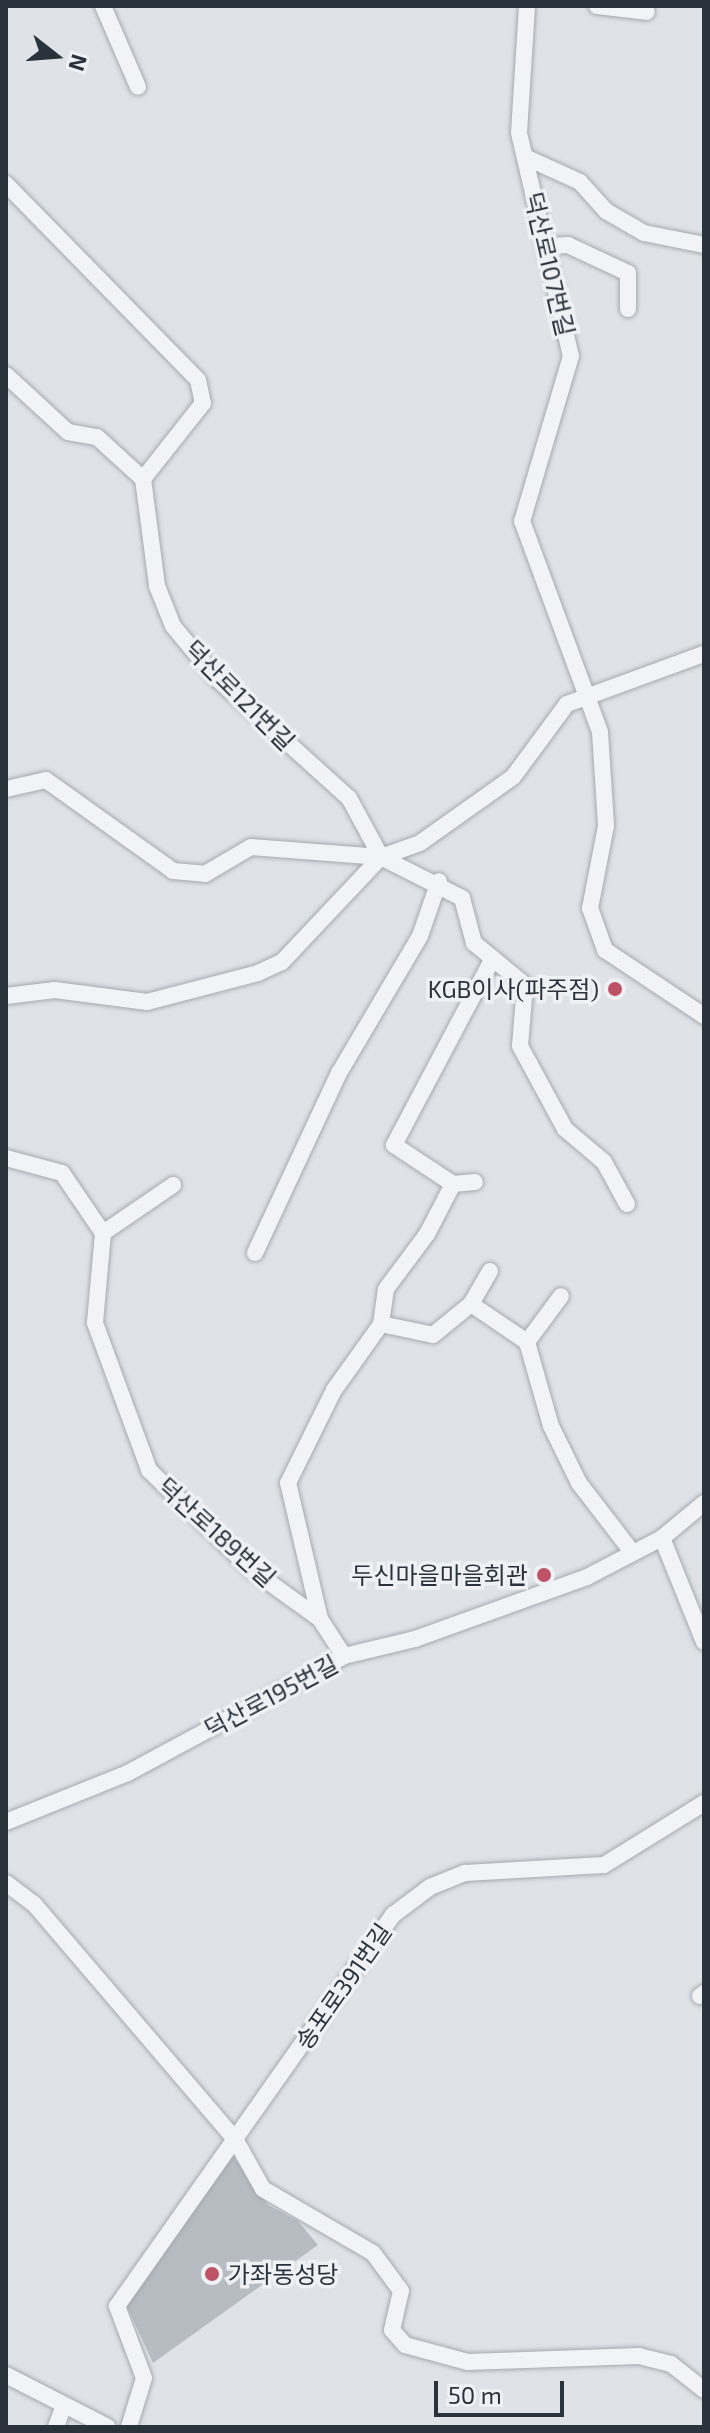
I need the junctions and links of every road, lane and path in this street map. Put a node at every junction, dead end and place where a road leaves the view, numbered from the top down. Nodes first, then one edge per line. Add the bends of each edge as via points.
1 (103, 6) edge
2 (527, 6) edge
3 (597, 6) edge
4 (647, 12) dead end
5 (138, 87) dead end
6 (525, 157) junction
7 (6, 184) edge
8 (704, 245) edge
9 (548, 246) junction
10 (628, 309) dead end
11 (6, 375) edge
12 (143, 479) junction
13 (704, 654) edge
14 (587, 696) junction
15 (6, 789) edge
16 (381, 857) junction
17 (439, 881) junction
18 (492, 960) junction
19 (6, 996) edge
20 (704, 1016) edge
21 (6, 1158) edge
22 (475, 1182) dead end
23 (453, 1184) junction
24 (173, 1185) dead end
25 (627, 1204) dead end
26 (103, 1233) junction
27 (255, 1253) dead end
28 (490, 1271) dead end
29 (561, 1296) dead end
30 (471, 1304) junction
31 (381, 1324) junction
32 (527, 1342) junction
33 (704, 1503) edge
34 (662, 1538) junction
35 (633, 1553) junction
36 (320, 1619) junction
37 (704, 1642) edge
38 (344, 1656) junction
39 (704, 1803) edge
40 (6, 1822) edge
41 (6, 1883) edge
42 (235, 2139) junction
43 (6, 2375) edge
44 (704, 2390) edge
45 (64, 2405) junction
46 (56, 2427) edge
47 (108, 2427) edge
48 (129, 2427) edge

1 - 5 street
2 - 6 street, 덕산로107번길 via 519,133
3 - 4 street
6 - 8 street via 580,182 606,211 644,233
6 - 9 street, 덕산로107번길
7 - 12 street via 198,380 203,403
9 - 10 street via 568,245 628,273
9 - 14 street, 덕산로107번길 via 571,356 522,521
11 - 12 street via 68,432 97,437
12 - 16 street, 덕산로121번길 via 157,586 173,626 216,678 349,798
13 - 14 street
14 - 16 street via 567,704 513,777 420,843
14 - 20 street, 덕산로107번길 via 600,732 605,810 590,908 605,950
15 - 16 street via 46,780 173,871 205,874 251,847
16 - 17 street
16 - 19 street via 282,962 258,973 147,1002 55,990
17 - 18 street via 462,898 474,943
17 - 27 street via 420,936 339,1073
18 - 23 street via 394,1145
18 - 25 street via 525,985 520,1046 565,1129 604,1162
21 - 26 street via 62,1173
22 - 23 street
23 - 31 street via 427,1234 386,1289
24 - 26 street
26 - 36 street, 덕산로189번길 via 95,1323 149,1470 252,1570
28 - 30 street
29 - 32 street
30 - 31 street via 433,1335
30 - 32 street
31 - 36 street via 334,1390 288,1483
32 - 35 street via 551,1426 579,1483
33 - 34 street, 덕산로195번길
34 - 35 street, 덕산로195번길
34 - 37 street
35 - 38 street, 덕산로195번길 via 587,1577 429,1634
36 - 38 street
38 - 40 street, 덕산로195번길 via 128,1773
39 - 42 street, 송포로391번길 via 604,1865 465,1873 430,1887 393,1915
41 - 42 street via 34,1904
42 - 44 street via 263,2189 373,2253 401,2291 392,2330 405,2345 468,2362 639,2356 671,2364
42 - 48 street, 송포로391번길 via 117,2306 144,2378
43 - 45 street
45 - 46 street
45 - 47 street

